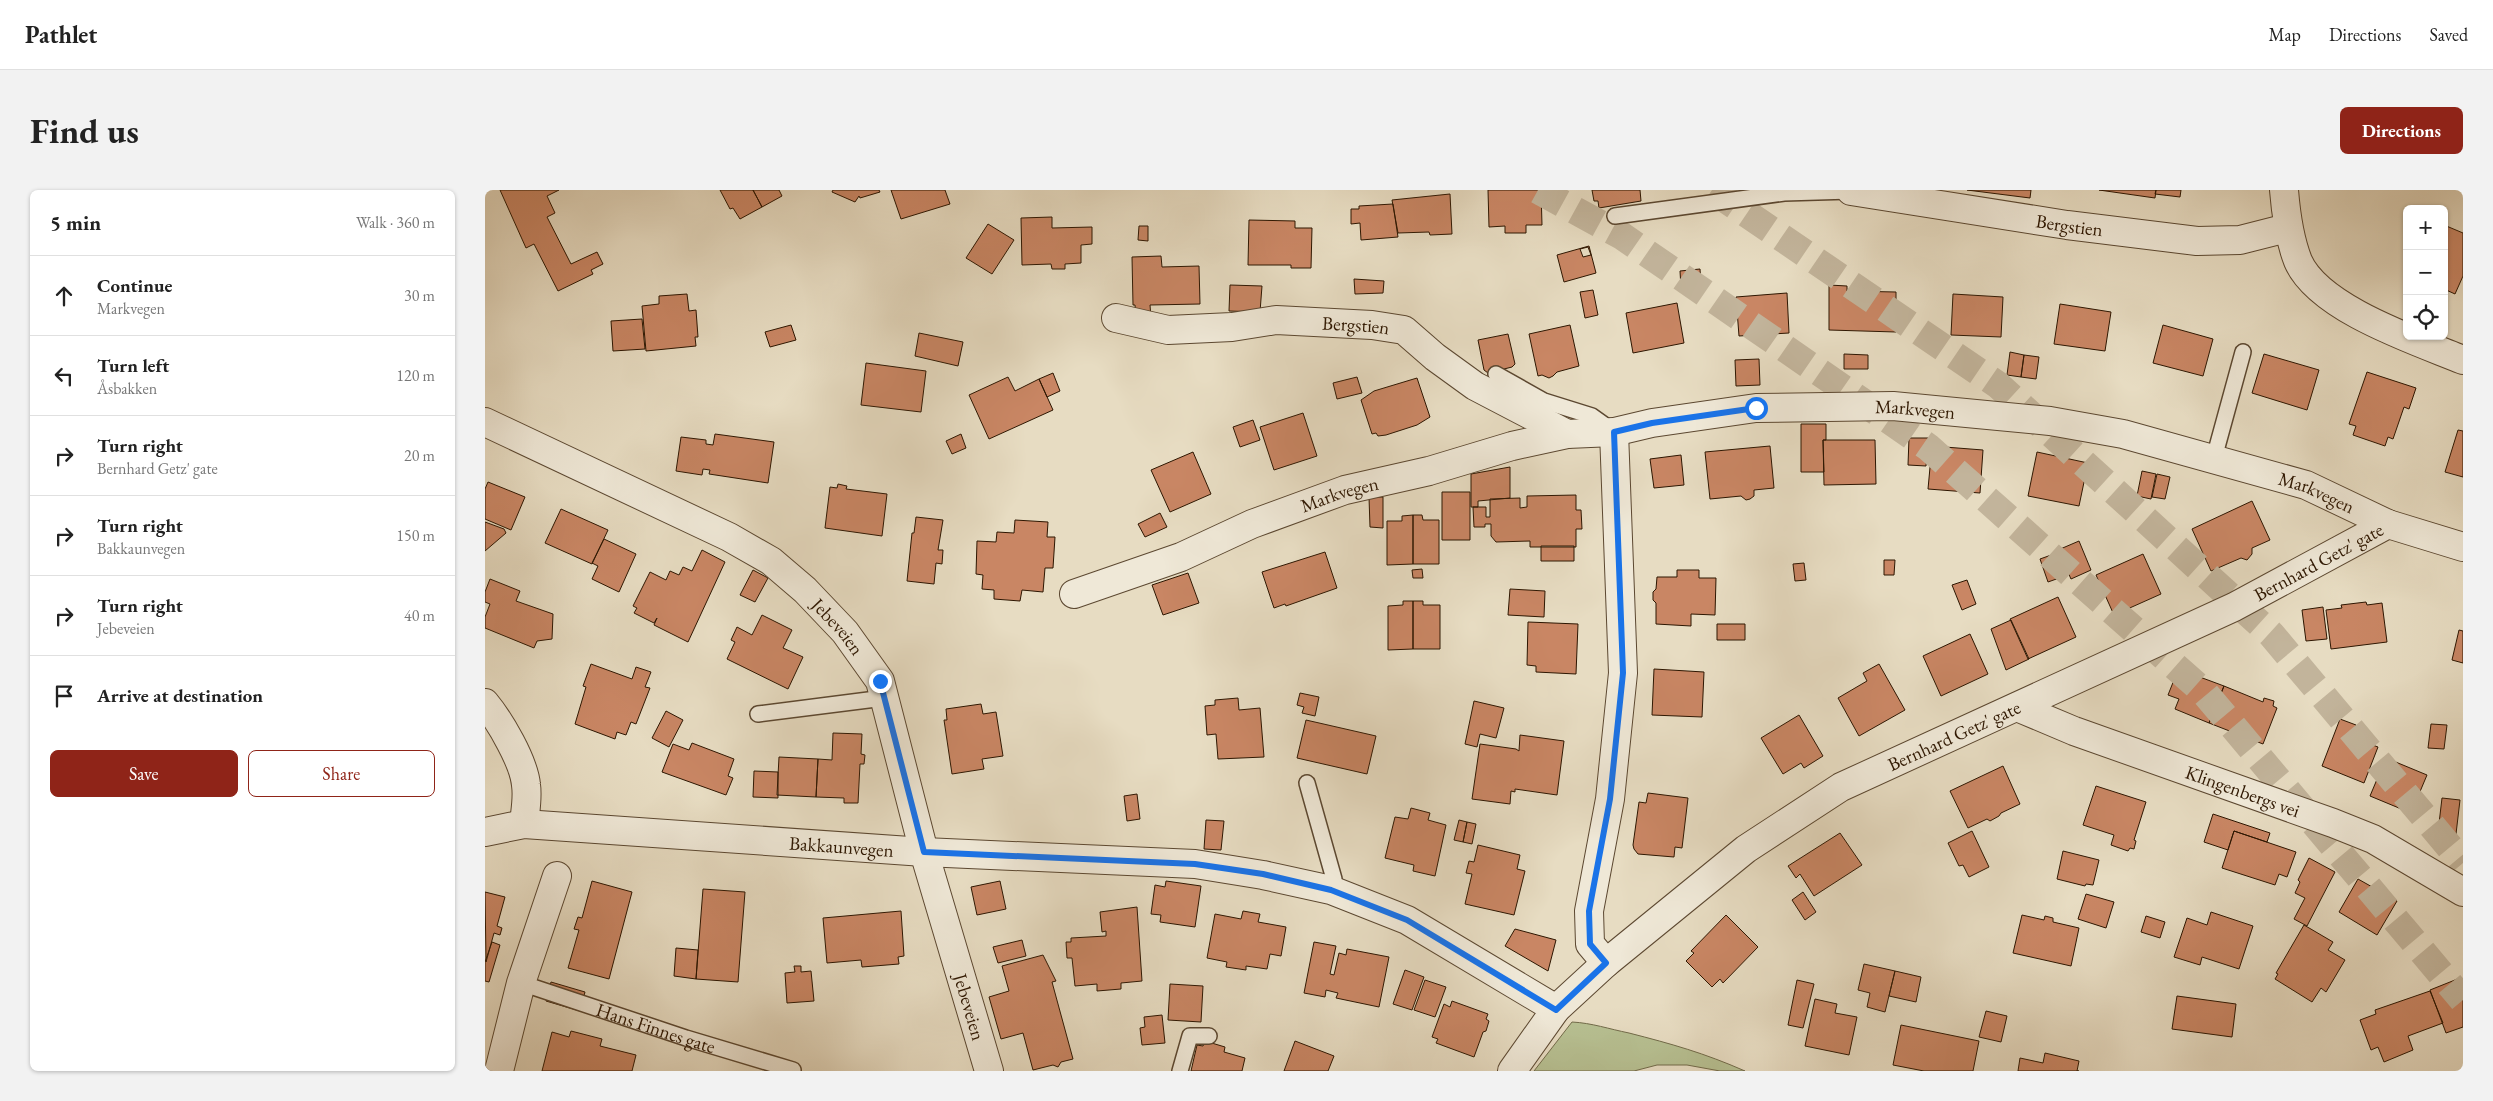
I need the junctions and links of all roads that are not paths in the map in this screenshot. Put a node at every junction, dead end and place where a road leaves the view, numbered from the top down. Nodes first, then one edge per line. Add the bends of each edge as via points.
1 (1851, 190) edge
2 (2284, 190) edge
3 (1615, 216) dead end
4 (2287, 228) junction
5 (1116, 318) dead end
6 (2243, 352) dead end
7 (2463, 360) edge
8 (1496, 374) dead end
9 (485, 422) edge
10 (1614, 432) junction
11 (1567, 434) junction
12 (2213, 458) junction
13 (2389, 524) junction
14 (2463, 547) edge
15 (1074, 594) dead end
16 (884, 698) junction
17 (485, 703) edge
18 (2017, 706) junction
19 (758, 714) dead end
20 (1307, 783) dead end
21 (524, 824) junction
22 (485, 832) edge
23 (924, 852) junction
24 (557, 876) dead end
25 (1331, 890) junction
26 (2463, 892) edge
27 (1606, 963) junction
28 (521, 983) junction
29 (1556, 1010) junction
30 (1209, 1036) dead end
31 (793, 1070) edge
32 (499, 1071) edge
33 (989, 1071) edge
34 (1180, 1071) edge
35 (1512, 1071) edge

1 - 3 lane via 1784,193
1 - 4 street, Bergstien via 2067,225 2197,241 2240,240
2 - 4 street
4 - 7 street via 2299,263 2324,293 2362,318
5 - 11 street, Bergstien via 1168,330 1231,327 1276,320 1404,330 1475,386
6 - 12 lane
8 - 10 lane via 1544,401 1592,416
9 - 16 street, Jebeveien via 729,537 771,561 805,590 845,632 880,681
10 - 11 street, Markvegen
10 - 12 street, Markvegen via 1652,423 1756,408 1893,406 2050,421 2123,434
10 - 27 street via 1623,673 1610,799 1589,911 1590,944
11 - 15 street, Markvegen via 1345,490 1252,524 1181,557
12 - 13 street, Markvegen via 2306,485
13 - 14 street, Bernhard Getz' gate
13 - 18 street, Bernhard Getz' gate via 2234,607
16 - 19 lane
16 - 23 street, Jebeveien
17 - 21 street via 495,714 512,746 526,785
18 - 26 street, Klingenbergs vei via 2074,731 2306,812 2373,839
18 - 27 street, Bernhard Getz' gate via 1841,786 1746,849
20 - 25 lane via 1334,879
21 - 22 street, Bakkaunvegen
21 - 23 street, Bakkaunvegen
23 - 25 street, Bakkaunvegen via 1195,864 1263,874
23 - 33 street, Jebeveien
24 - 28 street
25 - 29 street, Bakkaunvegen via 1407,920
27 - 29 street, Bernhard Getz' gate
28 - 31 lane, Hans Finnes gate
28 - 32 street
29 - 35 street, Bernhard Getz' gate
30 - 34 lane via 1189,1036

